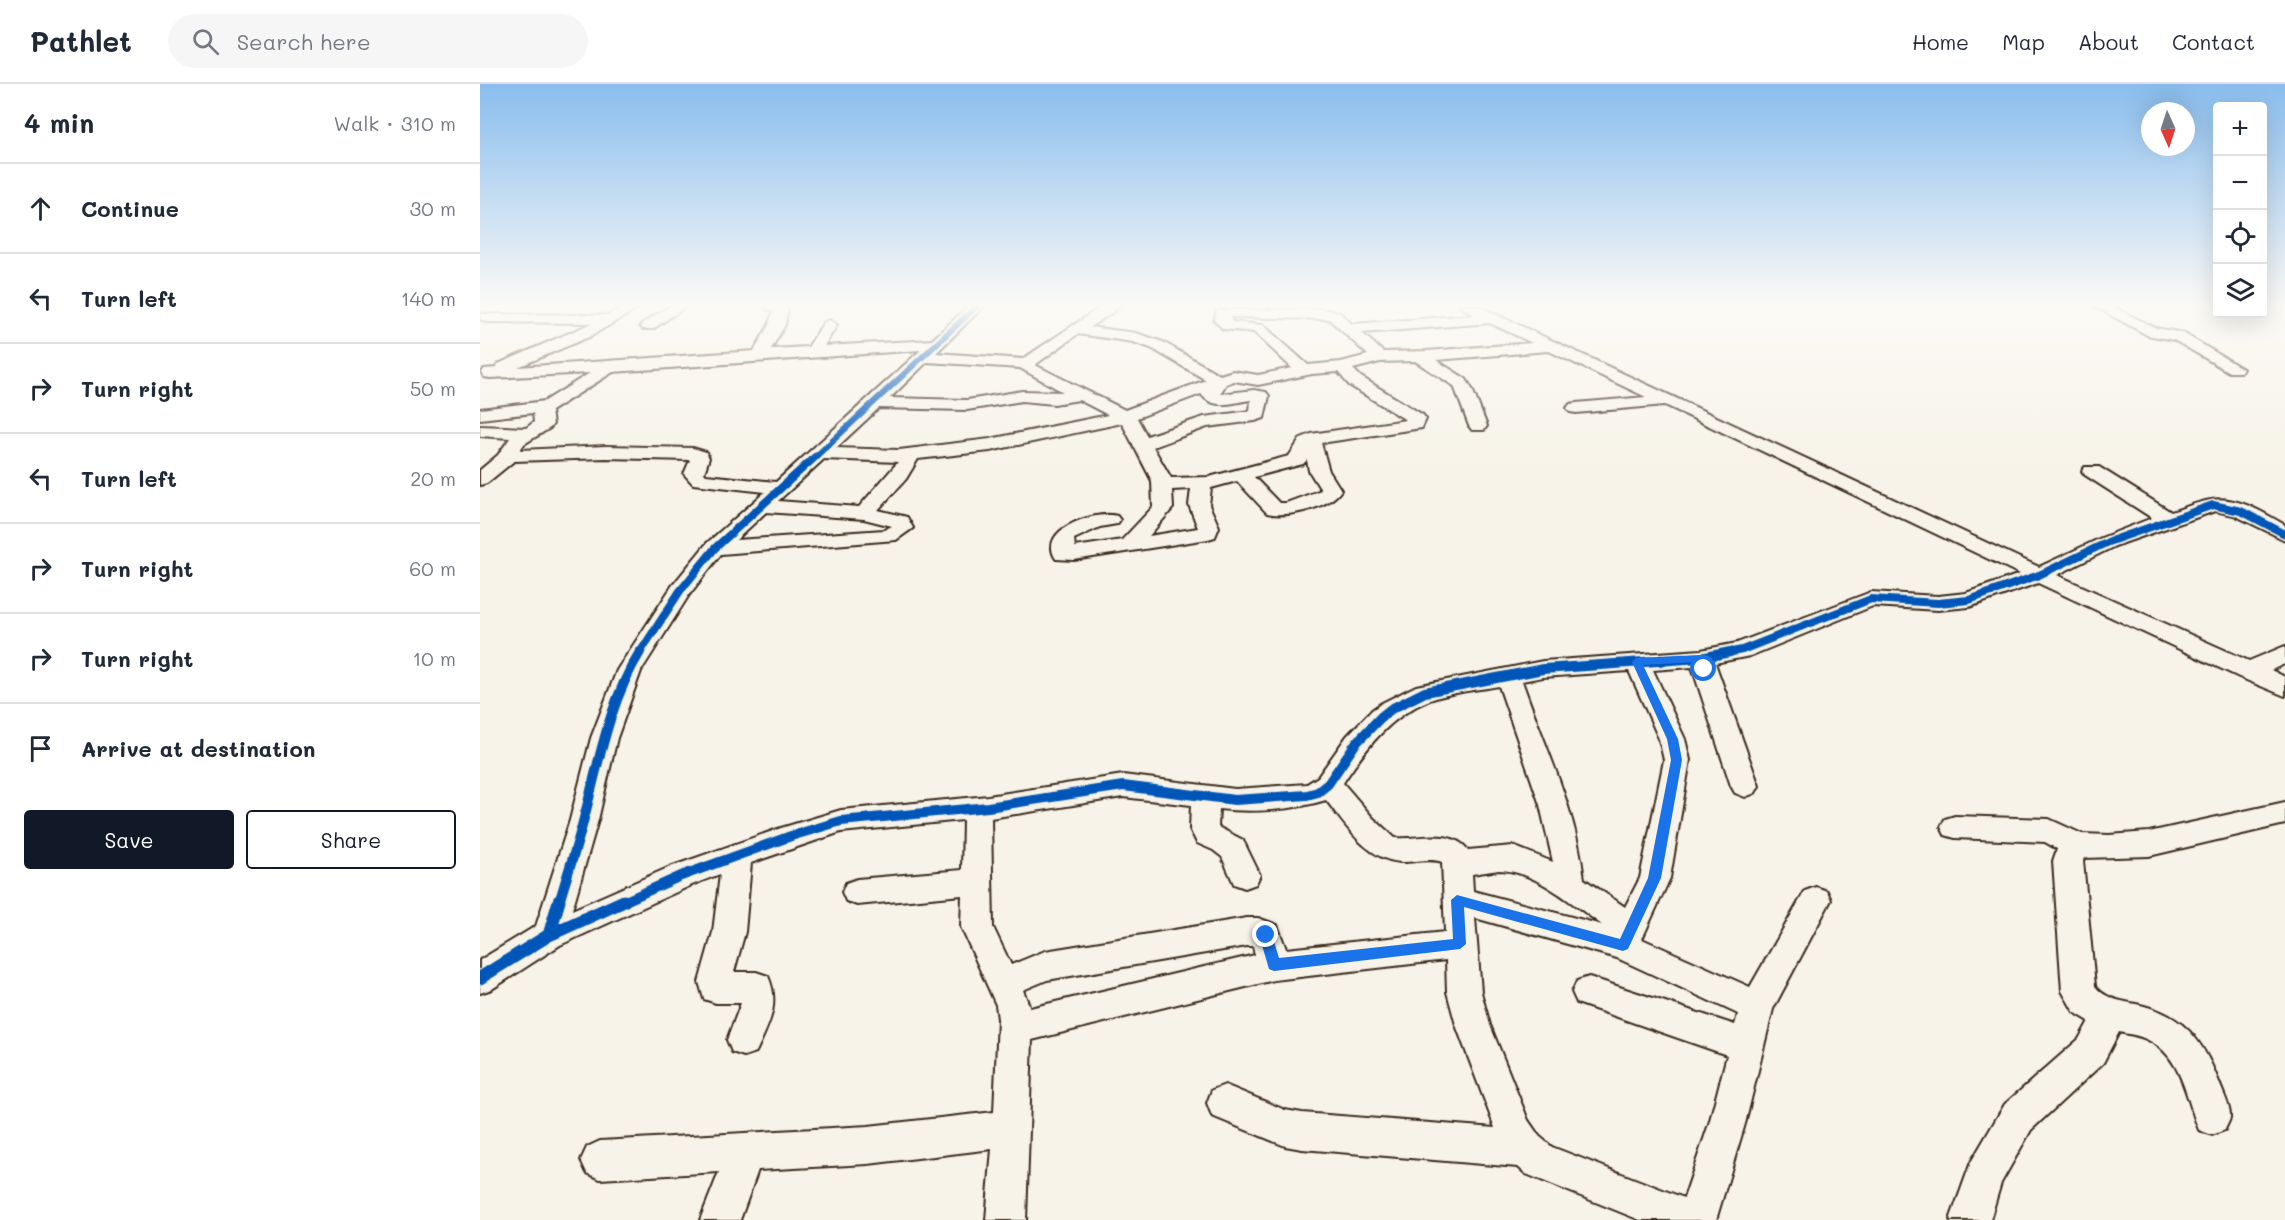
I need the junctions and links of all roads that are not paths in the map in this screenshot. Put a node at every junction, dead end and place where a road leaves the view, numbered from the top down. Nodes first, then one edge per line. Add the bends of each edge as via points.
1 (525, 359) edge
2 (724, 359) edge
3 (841, 359) edge
4 (920, 359) edge
5 (988, 359) edge
6 (1033, 359) edge
7 (1184, 359) edge
8 (1292, 359) edge
9 (1372, 359) edge
10 (1423, 359) edge
11 (1581, 359) edge
12 (2218, 359) edge
13 (1026, 364) junction
14 (1342, 367) junction
15 (608, 369) junction
16 (832, 369) dead end
17 (2235, 369) dead end
18 (1304, 370) junction
19 (485, 375) edge
20 (1218, 381) junction
21 (1080, 395) junction
22 (1670, 400) junction
23 (874, 404) junction
24 (543, 407) junction
25 (1576, 408) dead end
26 (480, 414) edge
27 (1125, 417) junction
28 (1478, 426) dead end
29 (480, 431) edge
30 (530, 433) junction
31 (1311, 440) junction
32 (1143, 444) junction
33 (819, 453) junction
34 (912, 454) junction
35 (509, 456) junction
36 (2092, 471) dead end
37 (1241, 474) junction
38 (480, 479) edge
39 (1162, 481) junction
40 (1202, 484) junction
41 (780, 488) junction
42 (761, 506) junction
43 (864, 513) junction
44 (2167, 519) junction
45 (1110, 520) dead end
46 (2285, 534) edge
47 (1129, 545) junction
48 (715, 548) junction
49 (2038, 575) junction
50 (2285, 654) edge
51 (1701, 658) junction
52 (1636, 662) junction
53 (2248, 670) junction
54 (1508, 675) junction
55 (2285, 687) edge
56 (1328, 784) junction
57 (1746, 786) dead end
58 (1206, 797) junction
59 (977, 808) junction
60 (2285, 813) edge
61 (1955, 826) dead end
62 (2078, 846) junction
63 (736, 856) junction
64 (1456, 864) junction
65 (1245, 875) dead end
66 (976, 881) junction
67 (1570, 885) junction
68 (857, 892) dead end
69 (1457, 900) junction
70 (1816, 900) dead end
71 (549, 935) junction
72 (1627, 937) junction
73 (1460, 944) junction
74 (1274, 965) junction
75 (480, 978) edge
76 (1003, 983) junction
77 (1589, 992) dead end
78 (1757, 1006) junction
79 (2111, 1013) junction
80 (1015, 1028) junction
81 (744, 1040) dead end
82 (1747, 1045) junction
83 (1224, 1103) dead end
84 (2212, 1117) dead end
85 (1012, 1128) junction
86 (1526, 1149) junction
87 (746, 1152) junction
88 (600, 1160) dead end
89 (720, 1220) edge
90 (1006, 1220) edge
91 (1689, 1220) edge
92 (1696, 1220) edge
93 (1970, 1220) edge

1 - 19 street
2 - 15 street
3 - 16 street
4 - 23 street
5 - 13 street
6 - 13 street
7 - 20 street
8 - 18 street
9 - 14 street
10 - 28 street via 1460,383
11 - 22 street
12 - 17 street
13 - 21 street
14 - 18 street
14 - 31 street via 1355,381 1418,421
15 - 19 street
15 - 24 street via 557,403
18 - 20 street via 1258,380 1233,376
20 - 27 street
20 - 32 street via 1210,395 1219,400 1258,395 1258,414 1204,422
21 - 23 street via 1049,399 1022,396 967,405
21 - 27 street
22 - 25 street
22 - 49 street
23 - 33 street
24 - 26 street
24 - 30 street via 544,424
27 - 32 street
27 - 34 street via 1002,442
29 - 30 street
30 - 35 street via 514,443
31 - 37 street via 1296,459
31 - 37 street via 1319,471 1331,490 1328,495 1288,509 1274,509
32 - 39 street
33 - 34 street
33 - 41 street
34 - 43 street via 899,475
35 - 38 street
35 - 41 street via 693,454 700,458 694,474 700,480
36 - 44 street
37 - 40 street
39 - 40 street via 1171,485
39 - 47 street via 1162,508
40 - 47 street via 1199,506 1208,533
41 - 42 street
42 - 43 street
42 - 48 street
43 - 48 street via 900,521 903,528 889,536
44 - 46 street via 2224,504
44 - 49 street
45 - 47 street via 1096,521 1067,535 1064,554
48 - 71 street via 680,591 629,670 604,738
49 - 51 street via 1969,600 1871,598 1742,650
49 - 53 street
50 - 53 street
51 - 52 street
51 - 57 street
52 - 54 street
52 - 72 street via 1672,739 1677,760 1654,878
53 - 55 street
54 - 56 street via 1439,688 1391,709 1356,743
54 - 67 street via 1546,782 1568,860
56 - 58 street via 1307,795 1235,800
56 - 64 street via 1386,846 1402,850 1438,847 1456,856
58 - 59 street via 1123,786
58 - 65 street via 1204,829 1208,835 1229,843
59 - 63 street via 841,821
59 - 66 street
60 - 62 street via 2149,844
61 - 62 street via 2049,831
62 - 79 street via 2072,848 2068,861 2079,991 2090,1004
63 - 71 street
63 - 81 street via 729,933 715,982 716,988 756,987 759,992 758,1006
64 - 67 street via 1513,858
64 - 69 street
66 - 68 street
66 - 76 street via 977,927
67 - 72 street
69 - 72 street
69 - 73 street
70 - 78 street
71 - 75 street
72 - 78 street
73 - 74 street
73 - 86 street via 1464,992 1473,1025 1515,1133
74 - 76 street via 1266,935 1247,932 1045,966
74 - 80 street
76 - 80 street via 1013,1005
77 - 82 street
78 - 82 street
79 - 84 street via 2156,1026 2172,1038 2195,1066
79 - 93 street via 2091,1051 2018,1117 1984,1175
80 - 85 street
82 - 92 street
83 - 86 street via 1302,1131
85 - 87 street via 868,1145
85 - 90 street
86 - 91 street via 1539,1161
87 - 88 street
87 - 89 street

